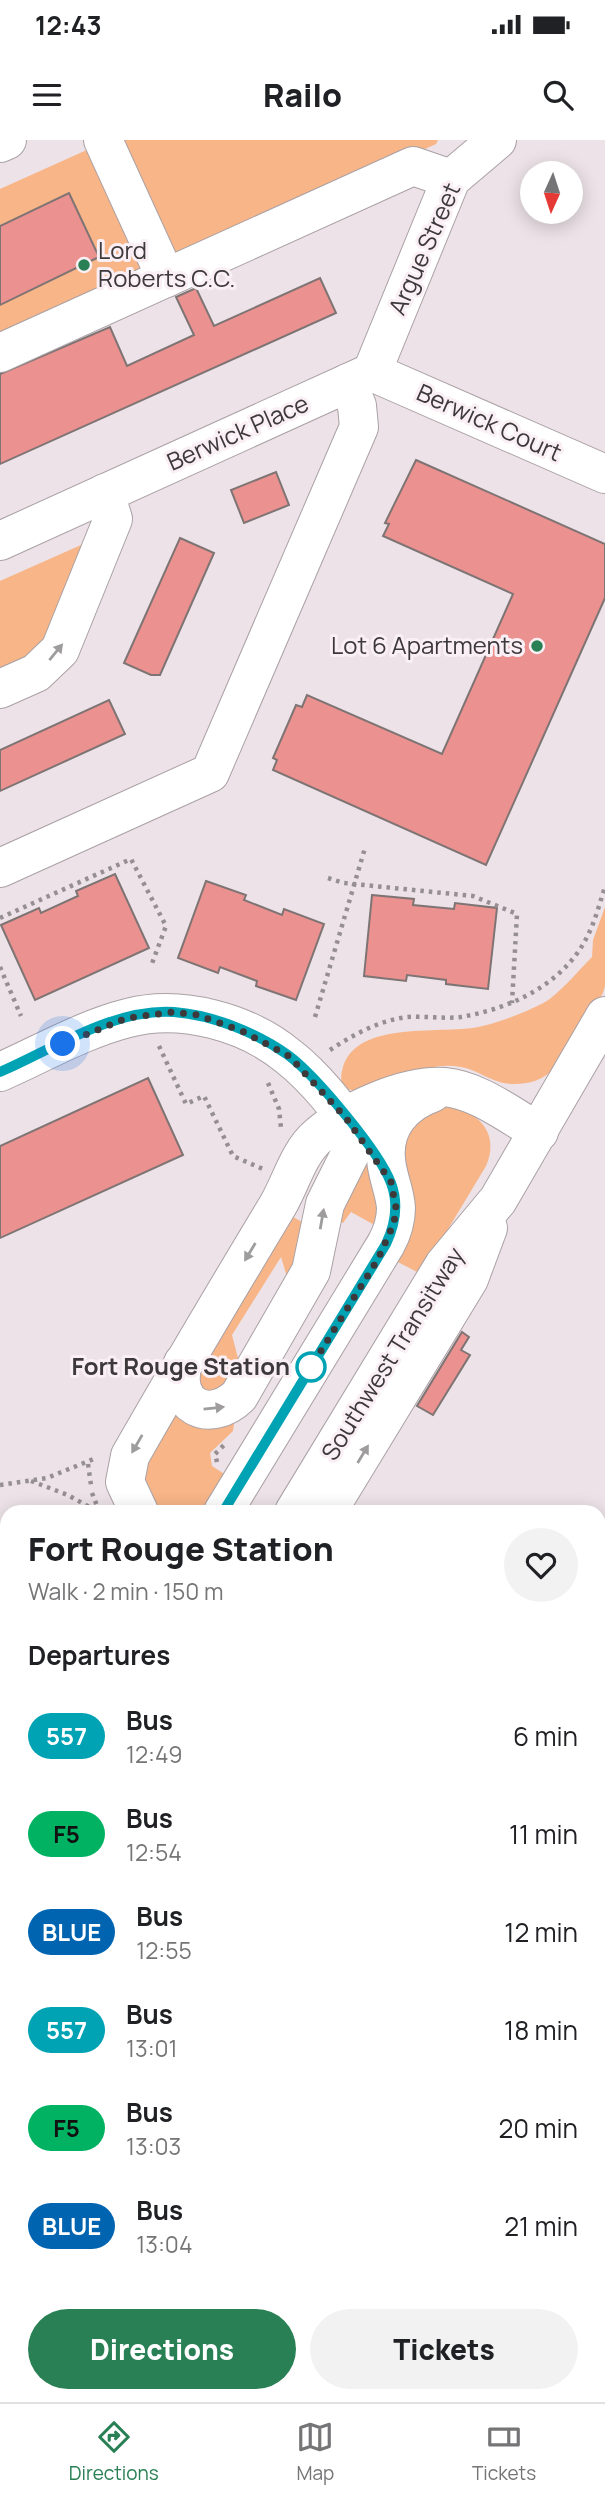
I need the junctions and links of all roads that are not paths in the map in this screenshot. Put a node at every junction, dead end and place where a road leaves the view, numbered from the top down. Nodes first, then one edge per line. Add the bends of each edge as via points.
1 (7, 140) edge
2 (103, 140) edge
3 (497, 140) edge
4 (0, 143) edge
5 (452, 179) junction
6 (166, 278) junction
7 (0, 353) edge
8 (360, 378) junction
9 (605, 474) edge
10 (105, 493) junction
11 (0, 541) edge
12 (0, 689) edge
13 (0, 868) edge
14 (605, 1016) edge
15 (242, 1031) junction
16 (0, 1072) edge
17 (462, 1091) junction
18 (346, 1118) junction
19 (539, 1132) junction
20 (284, 1172) junction
21 (391, 1182) junction
22 (498, 1200) junction
23 (183, 1363) junction
24 (134, 1505) edge
25 (227, 1505) edge
26 (299, 1505) edge
27 (331, 1505) edge

1 - 4 street
2 - 6 street
3 - 5 street, Argue Street
5 - 6 street via 413,166
5 - 8 street, Argue Street
6 - 7 street
8 - 9 street, Berwick Court
8 - 10 street, Berwick Place
8 - 13 street via 359,427 210,773
10 - 11 street, Berwick Place
12 -> 10 street via 36,673 60,650 113,519
14 - 19 street, Southwest Transitway
15 - 16 street via 197,1015 149,1013 105,1025
15 - 18 street via 289,1056
15 - 20 street via 284,1067 302,1101 304,1136
17 - 18 street via 425,1086 405,1090
17 - 19 street
17 - 21 street via 421,1097 399,1113 386,1147
18 - 20 street via 317,1136
18 - 21 street
23 -> 18 street via 180,1385 196,1407 221,1409 240,1396 311,1271 325,1204 351,1152
19 - 22 street, Southwest Transitway
20 -> 23 street
21 - 25 street via 396,1208 386,1244
22 - 26 street, Southwest Transitway via 444,1265
27 -> 22 street, Southwest Transitway via 469,1279
23 -> 24 street via 130,1456 128,1495

